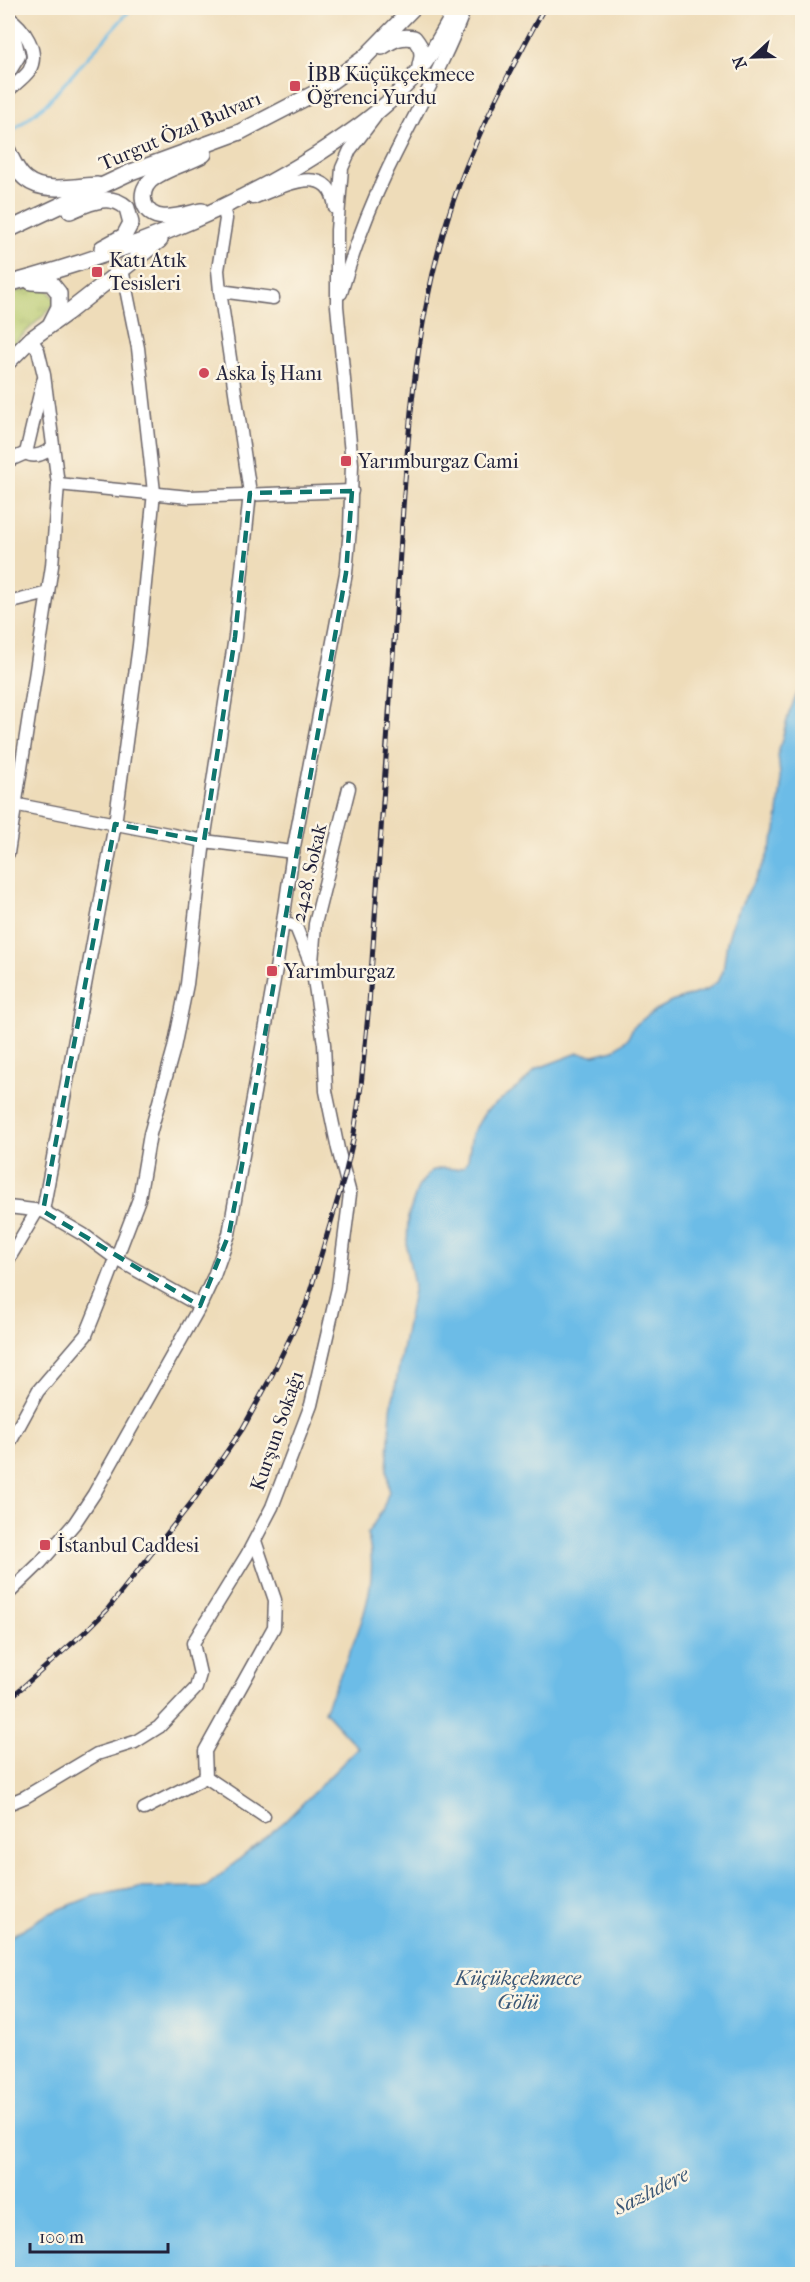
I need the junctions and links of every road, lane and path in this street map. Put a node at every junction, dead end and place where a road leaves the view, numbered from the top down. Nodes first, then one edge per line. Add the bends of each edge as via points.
1 (406, 8) edge
2 (413, 8) edge
3 (457, 8) edge
4 (465, 8) edge
5 (8, 17) edge
6 (396, 25) junction
7 (8, 30) edge
8 (364, 58) junction
9 (8, 74) edge
10 (409, 83) junction
11 (8, 91) edge
12 (385, 105) junction
13 (240, 132) junction
14 (8, 151) edge
15 (106, 184) junction
16 (223, 208) junction
17 (337, 230) junction
18 (8, 231) edge
19 (172, 231) junction
20 (122, 269) junction
21 (45, 274) junction
22 (8, 284) edge
23 (220, 291) junction
24 (273, 298) dead end
25 (337, 306) junction
26 (51, 323) junction
27 (31, 339) junction
28 (8, 362) edge
29 (44, 375) junction
30 (53, 448) junction
31 (26, 453) junction
32 (8, 460) edge
33 (58, 484) junction
34 (352, 491) junction
35 (154, 492) junction
36 (250, 493) junction
37 (48, 594) junction
38 (8, 603) edge
39 (349, 788) dead end
40 (11, 804) edge
41 (115, 824) junction
42 (204, 841) junction
43 (293, 852) junction
44 (8, 853) edge
45 (283, 923) junction
46 (312, 967) junction
47 (8, 1206) edge
48 (40, 1211) junction
49 (115, 1258) junction
50 (8, 1260) edge
51 (200, 1306) junction
52 (8, 1446) edge
53 (255, 1541) junction
54 (8, 1594) edge
55 (206, 1778) junction
56 (8, 1804) edge
57 (144, 1809) dead end
58 (264, 1816) dead end

1 - 6 street
2 - 6 main road, Turgut Özal Bulvarı
3 - 10 main road
4 - 25 street via 439,70 388,170 350,261
5 - 11 street via 27,35 32,62 29,71
6 - 8 main road, Turgut Özal Bulvarı
7 - 9 street via 19,56
8 - 10 main road via 397,38 414,38 423,54
8 - 13 main road, Turgut Özal Bulvarı via 317,92
10 - 12 main road
12 - 16 main road via 296,168
12 - 17 street via 350,150 342,168
13 - 15 main road, Turgut Özal Bulvarı
13 - 16 main road via 199,158 156,177 143,197 148,211 156,217
14 - 15 main road via 25,179 34,184 53,188
15 - 18 main road, Turgut Özal Bulvarı
16 - 17 street via 297,182 317,180 333,196
16 - 19 main road
16 - 23 street via 226,219 218,270
17 - 25 street
18 - 21 main road via 105,199 127,208 131,223 124,236
19 - 20 main road
19 - 21 main road
20 - 26 main road
20 - 35 street via 138,348
21 - 22 main road
22 - 26 main road via 43,281 56,287 60,300
23 - 24 street
23 - 36 street
25 - 34 street via 351,440
26 - 27 main road
27 - 28 main road
27 - 29 street
29 - 30 street
29 - 31 street
30 - 31 street via 40,455
30 - 33 street
31 - 32 street
33 - 35 street
33 - 37 street
34 - 36 street
34 - 43 street via 346,573
35 - 36 street via 189,497
35 - 41 street
36 - 42 street via 235,637
37 - 38 street
37 - 40 street
39 - 46 street, 2428. Sokak via 315,924
40 - 41 street
40 - 44 street
41 - 42 street
41 - 48 street
42 - 43 street
42 - 49 street via 187,984 174,1048 150,1134 139,1199
43 - 45 street
45 - 46 street, Kurşun Sokağı via 297,927
45 - 51 street via 230,1234
46 - 53 street, Kurşun Sokağı via 324,1044 326,1091 350,1194 338,1288 311,1405
47 - 48 street
48 - 49 street via 84,1235
48 - 50 street
49 - 51 street
49 - 52 street via 86,1335 38,1391
51 - 54 street via 94,1494 67,1532
53 - 55 street via 275,1600 274,1628 205,1751
53 - 56 street, Kurşun Sokağı via 192,1643 200,1674 196,1688 166,1720 135,1742 97,1754
55 - 57 street
55 - 58 street

